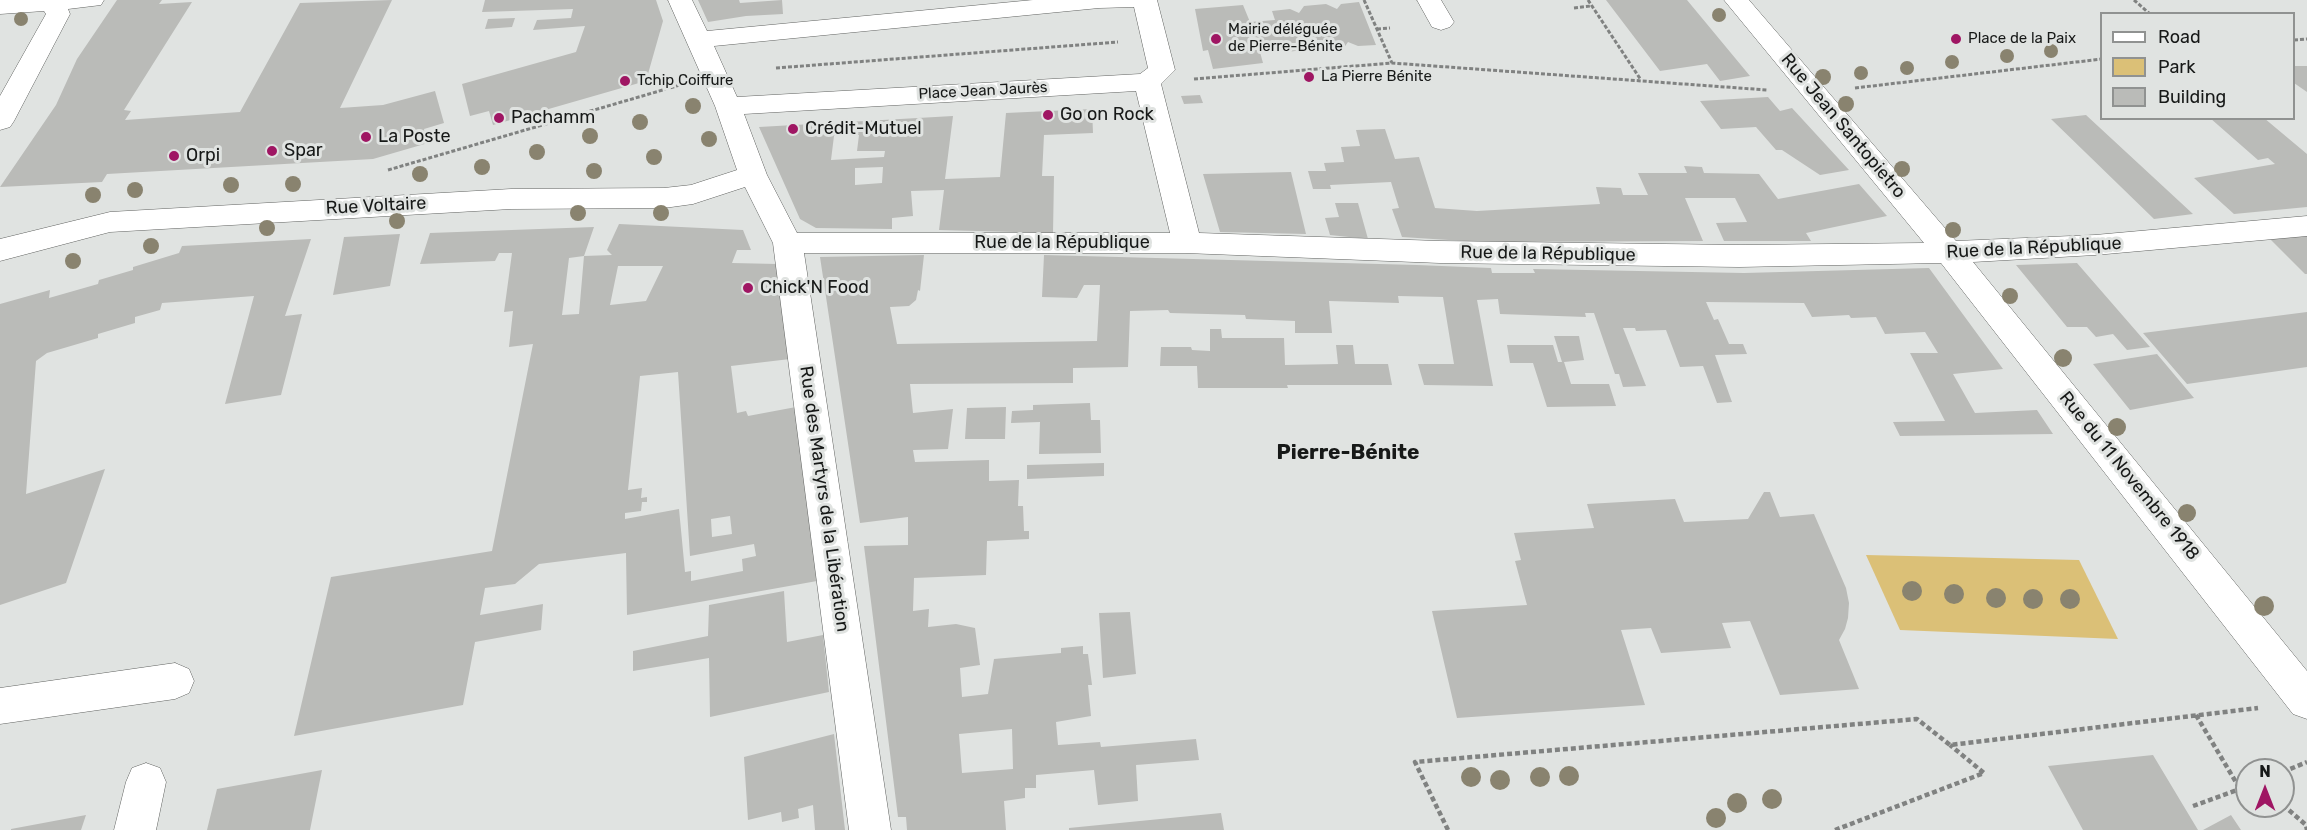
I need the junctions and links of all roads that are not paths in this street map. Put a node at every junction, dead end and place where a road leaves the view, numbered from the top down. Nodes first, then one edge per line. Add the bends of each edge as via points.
1 (92, 0) edge
2 (680, 0) edge
3 (1138, 0) edge
4 (1145, 0) edge
5 (1429, 0) edge
6 (1736, 0) edge
7 (52, 3) junction
8 (0, 7) edge
9 (1441, 22) dead end
10 (698, 40) junction
11 (1149, 89) junction
12 (728, 106) junction
13 (0, 121) edge
14 (753, 175) junction
15 (2307, 226) edge
16 (788, 243) junction
17 (1185, 243) junction
18 (0, 250) edge
19 (1948, 253) junction
20 (174, 681) dead end
21 (2307, 701) edge
22 (0, 706) edge
23 (146, 782) dead end
24 (135, 830) edge
25 (870, 830) edge

1 - 7 street
2 - 10 street, Rue des Martyrs de la Libération
3 - 10 street
4 - 11 street via 1162,70
5 - 9 street
6 - 19 street, Rue Jean Santopietro
7 - 8 street
7 - 13 street via 58,14
10 - 12 street, Rue des Martyrs de la Libération
11 - 12 street, Place Jean Jaurès
11 - 17 street via 1184,225
12 - 14 street, Rue des Martyrs de la Libération
14 - 16 street, Rue des Martyrs de la Libération
14 - 18 street, Rue Voltaire via 693,194 664,198 511,199 110,222
15 - 19 street, Rue de la République via 2095,245
16 - 17 street, Rue de la République
16 - 25 street, Rue des Martyrs de la Libération
17 - 19 street, Rue de la République via 1440,252 1739,256
19 - 21 street, Rue du 11 Novembre 1918
20 - 22 street
23 - 24 street

